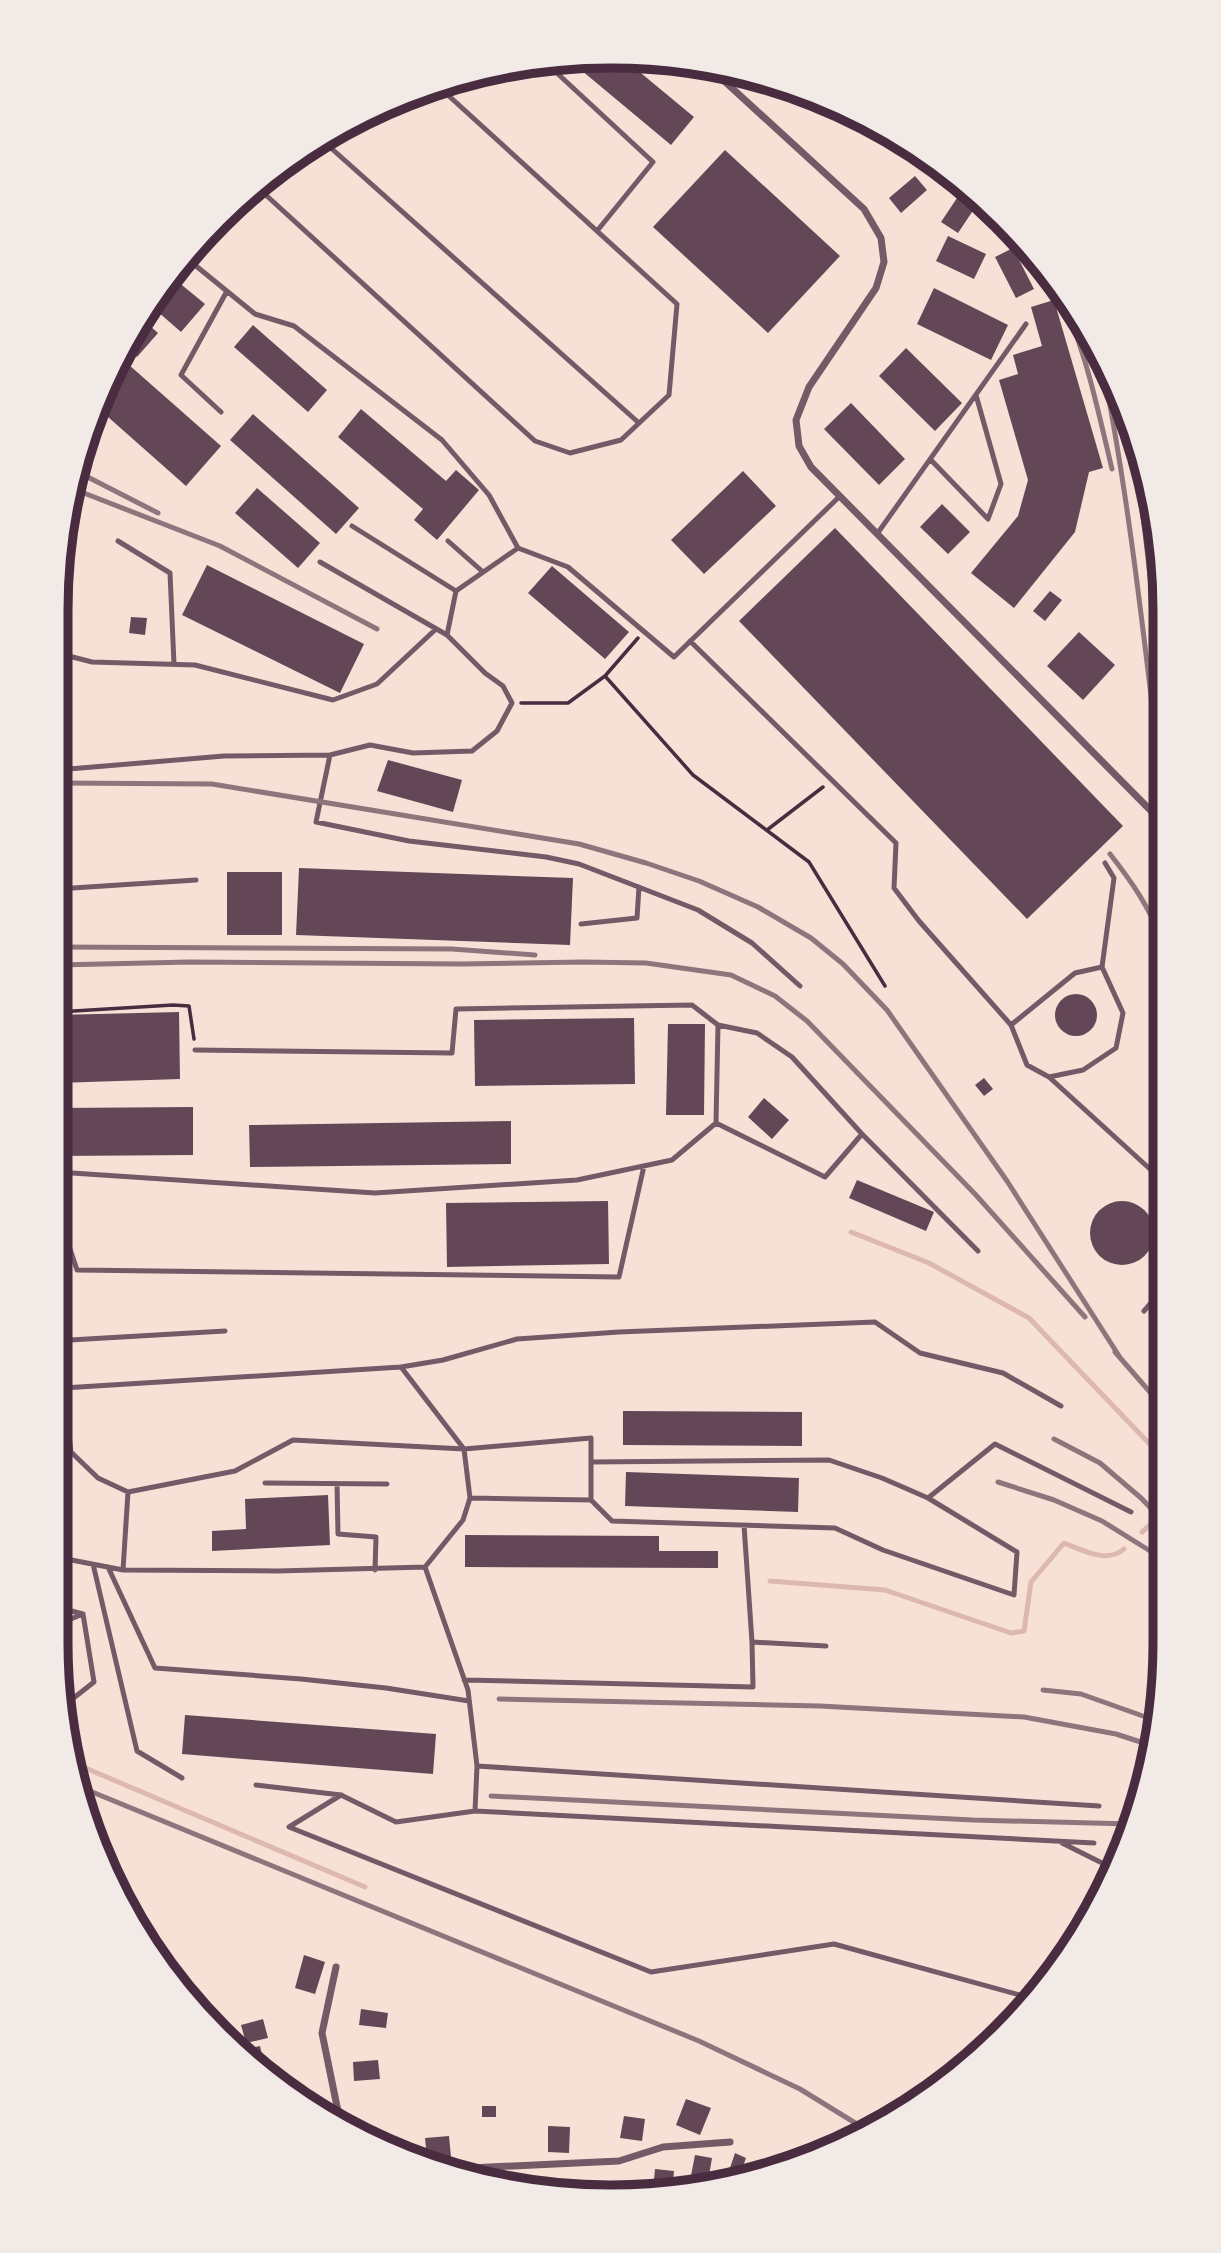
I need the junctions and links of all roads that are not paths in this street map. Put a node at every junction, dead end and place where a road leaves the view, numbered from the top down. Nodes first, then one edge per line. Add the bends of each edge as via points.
1 (555, 71) edge
2 (724, 81) edge
3 (447, 94) edge
4 (330, 147) edge
5 (264, 193) edge
6 (597, 231) junction
7 (194, 264) edge
8 (227, 291) junction
9 (1026, 324) dead end
10 (976, 394) junction
11 (220, 412) dead end
12 (639, 423) junction
13 (930, 459) junction
14 (840, 496) junction
15 (352, 526) dead end
16 (877, 534) junction
17 (118, 541) dead end
18 (448, 541) dead end
19 (518, 548) junction
20 (320, 562) dead end
21 (483, 572) junction
22 (456, 591) junction
23 (436, 629) junction
24 (447, 635) junction
25 (690, 641) junction
26 (68, 656) edge
27 (174, 664) junction
28 (330, 755) junction
29 (68, 769) edge
30 (1153, 813) edge
31 (1105, 863) dead end
32 (196, 880) dead end
33 (639, 887) junction
34 (68, 888) edge
35 (581, 924) dead end
36 (1102, 967) junction
37 (800, 986) dead end
38 (719, 1025) junction
39 (1011, 1025) junction
40 (195, 1050) road end
41 (1049, 1077) junction
42 (716, 1123) junction
43 (862, 1134) junction
44 (644, 1166) junction
45 (1153, 1172) edge
46 (68, 1173) edge
47 (68, 1242) edge
48 (978, 1251) dead end
49 (1153, 1301) edge
50 (1144, 1311) dead end
51 (225, 1331) dead end
52 (68, 1354) edge
53 (401, 1367) junction
54 (68, 1388) edge
55 (1061, 1406) dead end
56 (68, 1424) edge
57 (464, 1449) junction
58 (591, 1462) junction
59 (264, 1483) dead end
60 (337, 1484) junction
61 (387, 1484) dead end
62 (128, 1492) junction
63 (470, 1498) junction
64 (928, 1498) junction
65 (591, 1500) junction
66 (1131, 1512) dead end
67 (744, 1525) junction
68 (68, 1559) edge
69 (93, 1564) junction
70 (108, 1567) junction
71 (425, 1567) junction
72 (123, 1570) junction
73 (375, 1570) junction
74 (68, 1610) edge
75 (83, 1614) junction
76 (68, 1620) edge
77 (752, 1642) junction
78 (826, 1646) dead end
79 (464, 1680) junction
80 (71, 1700) edge
81 (469, 1701) junction
82 (477, 1766) junction
83 (182, 1778) dead end
84 (256, 1785) dead end
85 (341, 1795) junction
86 (1099, 1806) dead end
87 (475, 1811) junction
88 (1057, 1841) junction
89 (1094, 1843) dead end
90 (1105, 1864) edge
91 (336, 1967) dead end
92 (1022, 1996) edge
93 (338, 2111) edge
94 (730, 2142) dead end
95 (477, 2168) edge

1 - 6 lane via 653,162
2 - 14 street via 864,209 881,238 884,262 876,288 809,387 796,420 805,457
3 - 6 lane
4 - 12 lane
5 - 12 lane via 535,441 570,453 621,440
6 - 12 lane via 677,304 669,395
7 - 8 lane
8 - 11 lane via 181,375
8 - 19 lane via 255,314 294,326 442,440 489,495
9 - 10 lane
10 - 13 lane
10 - 13 lane via 1001,484 988,519
13 - 16 lane
14 - 16 street
14 - 25 lane
15 - 22 lane
16 - 30 street
17 - 27 lane via 170,573
18 - 21 lane
19 - 21 lane
19 - 25 lane via 568,567 674,657
20 - 23 lane
21 - 22 lane
22 - 24 lane
23 - 24 lane
23 - 27 lane via 377,684 333,700 195,665
24 - 28 lane via 503,685 512,703 497,731 472,751 413,753 370,745
25 - 39 lane via 896,843 894,888
26 - 27 lane via 92,662
28 - 29 lane via 224,756
28 - 33 lane via 316,822 409,841 546,857
31 - 36 lane via 1114,878
32 - 34 lane
33 - 35 lane via 637,918
33 - 37 lane via 698,910 752,943
36 - 39 lane via 1075,973
36 - 41 lane via 1123,1013 1116,1048 1083,1070
38 - 40 lane via 692,1005 456,1009 452,1053
38 - 42 lane
38 - 43 lane via 757,1033 792,1057
39 - 41 lane via 1027,1065
41 - 45 lane
42 - 43 lane via 825,1177
42 - 44 lane via 673,1160
43 - 48 lane
44 - 46 lane via 577,1180 374,1193
44 - 47 lane via 619,1277 77,1270
49 - 50 lane
51 - 52 lane via 70,1340
53 - 54 lane
53 - 55 lane via 517,1339 875,1322 920,1353 1003,1373
53 - 57 lane
56 - 62 lane via 72,1452 98,1478
57 - 58 lane via 591,1438
57 - 62 lane via 293,1440 235,1471
57 - 63 lane
58 - 64 lane via 829,1460
58 - 65 lane
59 - 60 lane
60 - 61 lane
60 - 73 lane via 338,1534 376,1537
62 - 72 lane
63 - 65 lane
63 - 71 lane via 463,1520
64 - 66 lane via 995,1444
64 - 67 lane via 1017,1552 1014,1595 883,1550 835,1528
65 - 67 lane via 612,1521
67 - 77 lane
68 - 69 lane
69 - 70 lane
69 - 83 lane via 137,1751
70 - 72 lane
70 - 81 lane via 155,1668 313,1680
71 - 73 lane
71 - 79 lane
72 - 73 lane
74 - 75 lane
75 - 76 lane
75 - 80 lane via 94,1682
77 - 78 lane
77 - 79 lane via 752,1687
79 - 81 lane
81 - 82 lane
82 - 86 lane
82 - 87 lane
84 - 85 lane
85 - 87 lane via 396,1822
85 - 92 lane via 289,1828 652,1972 834,1944
87 - 88 lane
88 - 89 lane
88 - 90 lane
91 - 93 street via 322,2033
94 - 95 street via 663,2147 619,2161

